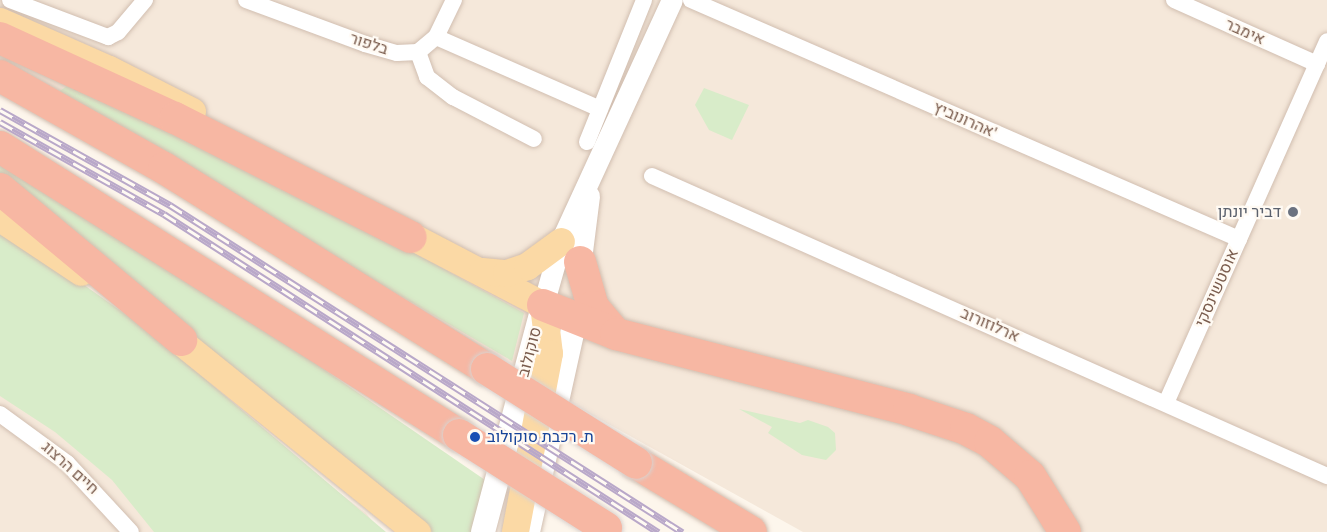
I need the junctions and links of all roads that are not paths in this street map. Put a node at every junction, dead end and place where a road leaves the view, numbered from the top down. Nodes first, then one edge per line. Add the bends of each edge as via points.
1 (10, 0) edge
2 (145, 0) edge
3 (246, 0) edge
4 (453, 0) edge
5 (644, 0) edge
6 (672, 0) edge
7 (691, 0) edge
8 (1173, 0) edge
9 (0, 21) edge
10 (436, 37) junction
11 (0, 38) edge
12 (1327, 41) edge
13 (418, 52) junction
14 (1317, 64) junction
15 (0, 76) edge
16 (600, 109) junction
17 (534, 140) dead end
18 (587, 142) dead end
19 (0, 147) edge
20 (652, 176) dead end
21 (0, 189) edge
22 (0, 218) edge
23 (411, 237) junction
24 (1239, 239) junction
25 (571, 251) junction
26 (474, 269) junction
27 (543, 305) junction
28 (575, 320) junction
29 (616, 334) junction
30 (181, 340) junction
31 (1166, 403) junction
32 (0, 414) edge
33 (1327, 476) edge
34 (408, 528) edge
35 (609, 530) edge
36 (131, 532) edge
37 (483, 532) edge
38 (515, 532) edge
39 (528, 532) edge
40 (751, 532) edge
41 (1065, 532) edge

1 - 2 street via 108,37 118,32
3 - 13 street, בלפור via 365,44 397,53
4 - 10 street
5 - 16 street
6 - 25 street, סוקולוב via 593,178
7 - 24 street, אהרונוביץ'
8 - 14 street, אימבר
9 - 23 main road via 151,89
10 - 13 street
10 - 16 street
11 - 23 highway via 237,148
12 - 14 street, אוסטשינסקי
13 - 17 street via 427,76 453,97
14 - 24 street, אוסטשינסקי
15 - 40 highway, bridge via 164,168
16 - 18 street
19 - 35 highway, bridge
20 - 31 street, ארלוזורוב
21 - 30 highway
22 - 30 main road
23 - 26 main road
24 - 31 street, אוסטשינסקי
25 - 26 main road via 517,270 494,273
25 - 27 street, סוקולוב
25 - 28 street, סוקולוב
25 - 29 highway via 593,307
26 - 27 main road
27 - 28 highway
27 - 37 main road, סוקולוב
27 - 38 main road via 549,353
28 - 29 highway
28 - 39 main road, סוקולוב
29 - 41 highway via 909,410 966,429 990,442 1030,476
30 - 34 main road
31 - 33 street, ארלוזורוב
32 - 36 street, חיים הרצוג via 67,463

